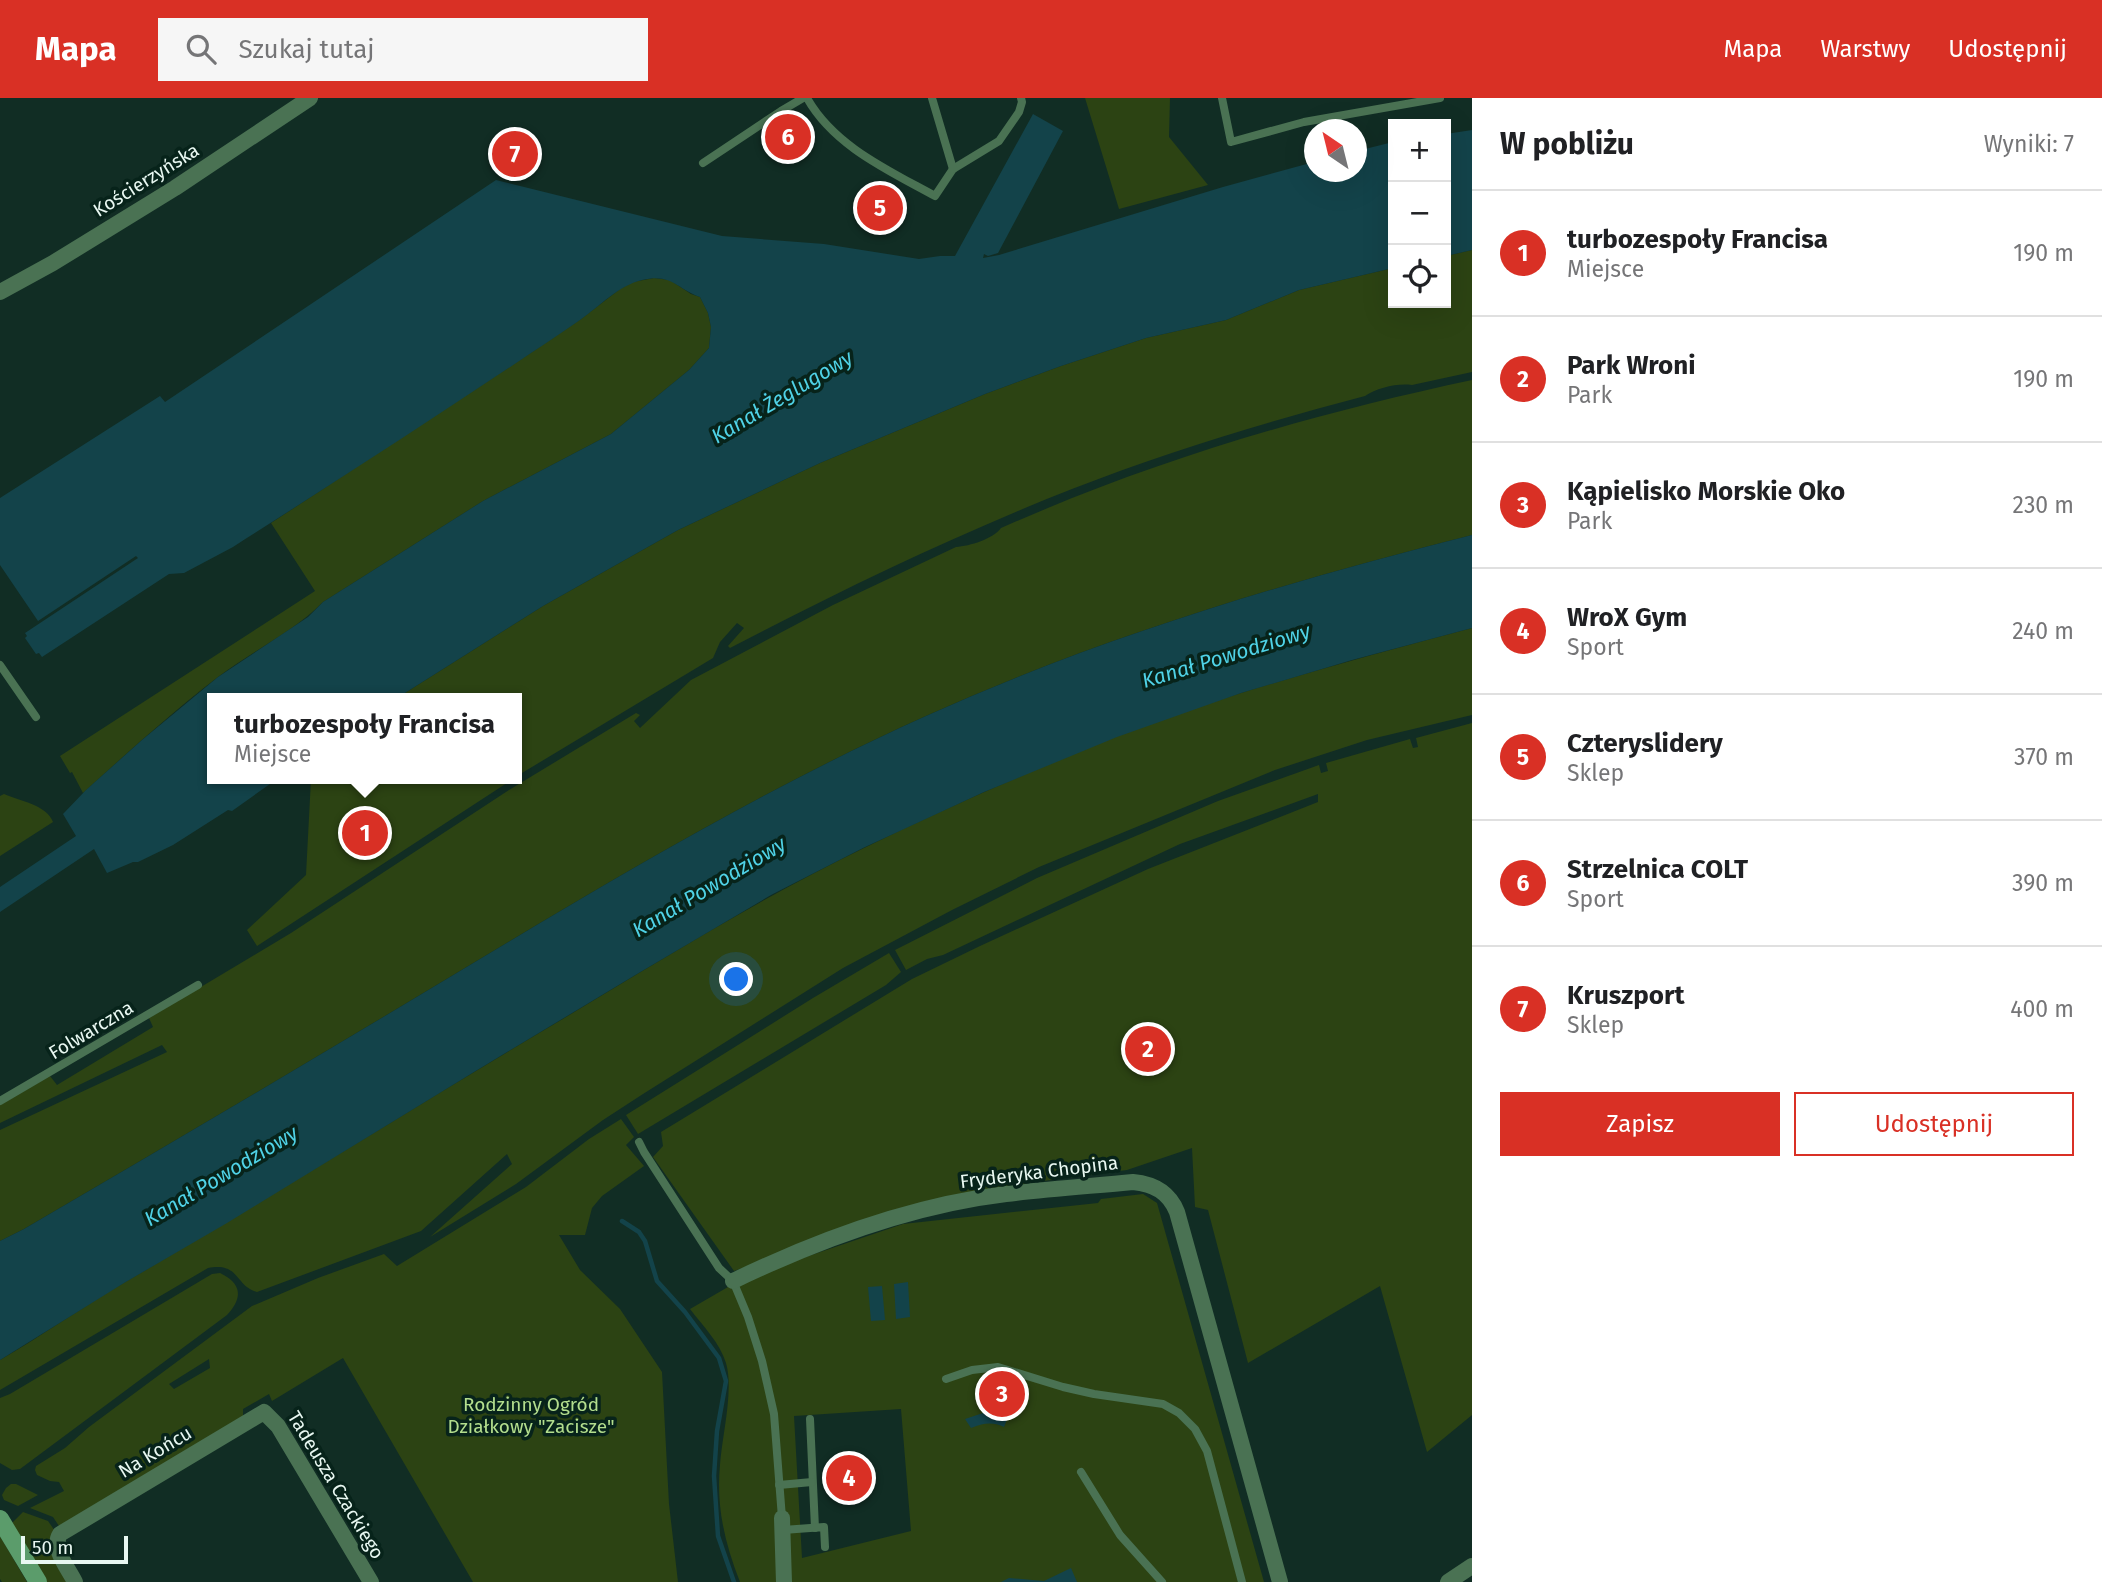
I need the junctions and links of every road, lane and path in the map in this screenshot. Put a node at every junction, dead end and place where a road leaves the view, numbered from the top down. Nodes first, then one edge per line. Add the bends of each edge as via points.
1 (310, 98) edge
2 (805, 98) edge
3 (932, 98) edge
4 (1021, 98) edge
5 (1222, 98) edge
6 (1440, 98) edge
7 (703, 163) dead end
8 (953, 169) junction
9 (0, 292) edge
10 (0, 665) edge
11 (36, 717) dead end
12 (198, 985) dead end
13 (0, 1101) edge
14 (639, 1142) dead end
15 (733, 1281) junction
16 (946, 1379) dead end
17 (264, 1412) joint
18 (810, 1419) dead end
19 (1081, 1472) dead end
20 (812, 1482) junction
21 (779, 1485) junction
22 (0, 1519) edge
23 (782, 1524) junction
24 (815, 1528) junction
25 (825, 1547) dead end
26 (1472, 1566) edge
27 (38, 1582) edge
28 (75, 1582) edge
29 (371, 1582) edge
30 (784, 1582) edge
31 (1162, 1582) edge
32 (1242, 1582) edge
33 (1280, 1582) edge
34 (1448, 1582) edge

1 - 9 street, Kościerzyńska via 175,188
2 - 7 lane
2 - 8 lane via 854,148 935,196
3 - 8 lane
4 - 8 lane via 1019,112 999,141
5 - 6 lane via 1231,142 1304,122
10 - 11 lane
12 - 13 lane, Folwarczna
14 - 15 lane via 719,1268
15 - 21 lane via 762,1362 774,1414
15 - 33 street, Fryderyka Chopina via 850,1232 918,1212 1006,1194 1133,1182 1157,1188 1177,1212
16 - 32 lane via 998,1367 1073,1389 1163,1404 1179,1413 1207,1451
17 - 28 street, Na Końcu via 68,1528 58,1537 57,1548
17 - 29 street, Tadeusza Czackiego via 287,1440
18 - 20 lane
19 - 31 lane via 1120,1535
20 - 21 lane
20 - 24 lane
21 - 23 lane
22 - 27 main road
23 - 24 lane
23 - 30 street
24 - 25 lane via 824,1527
26 - 34 street

